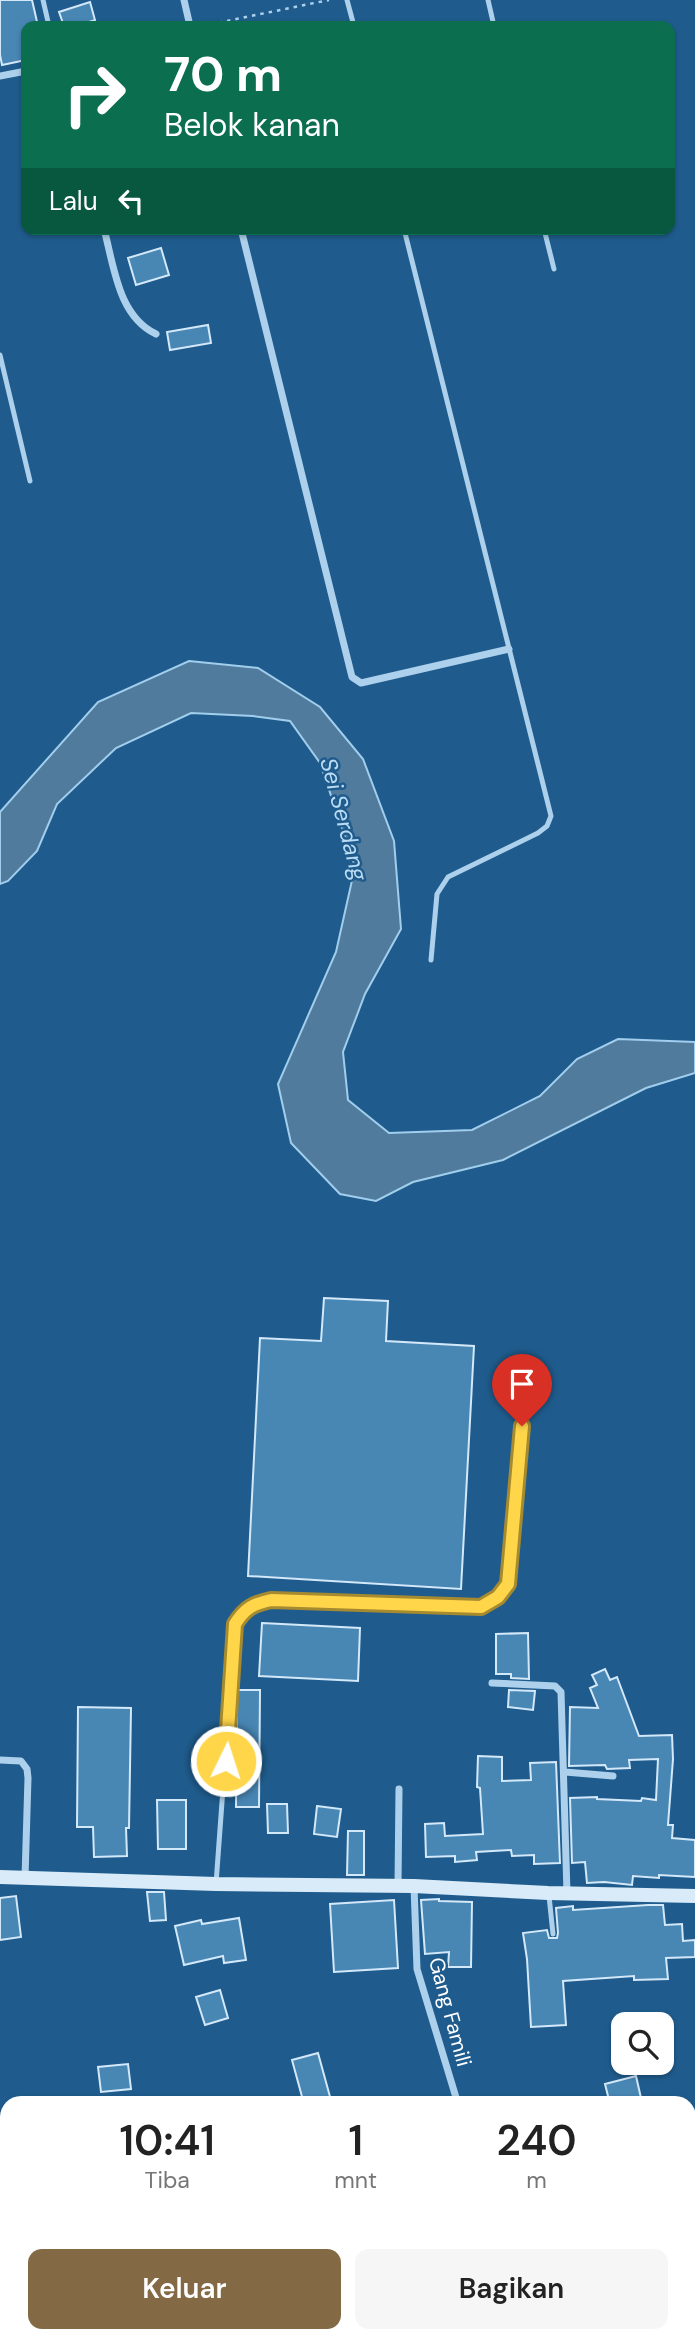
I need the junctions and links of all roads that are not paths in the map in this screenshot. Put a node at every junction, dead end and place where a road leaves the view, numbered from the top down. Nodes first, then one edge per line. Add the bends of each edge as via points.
1 (43, 0) edge
2 (184, 0) edge
3 (347, 0) edge
4 (488, 0) edge
5 (48, 21) edge
6 (189, 21) edge
7 (353, 21) edge
8 (493, 21) edge
9 (21, 72) edge
10 (0, 76) edge
11 (106, 235) edge
12 (242, 235) edge
13 (406, 235) edge
14 (546, 235) edge
15 (554, 269) dead end
16 (156, 334) dead end
17 (0, 355) edge
18 (30, 481) dead end
19 (509, 649) junction
20 (431, 960) dead end
21 (527, 1373) dead end
22 (492, 1684) dead end
23 (0, 1760) edge
24 (565, 1772) junction
25 (613, 1776) dead end
26 (399, 1788) dead end
27 (0, 1877) edge
28 (25, 1878) junction
29 (216, 1884) junction
30 (398, 1886) junction
31 (414, 1886) junction
32 (548, 1893) junction
33 (567, 1893) junction
34 (695, 1896) edge
35 (553, 1934) dead end
36 (456, 2096) edge

1 - 5 lane
2 - 6 street
3 - 7 lane
4 - 8 lane
9 - 10 street
11 - 16 street via 127,305 136,321
12 - 19 street via 352,677 361,682
13 - 19 lane
14 - 15 lane
17 - 18 lane
19 - 20 lane via 551,816 538,833 448,877 437,894
21 - 29 lane via 508,1584 498,1597 481,1607 271,1600 251,1605 235,1624
22 - 24 street via 561,1690
23 - 28 street via 21,1761 27,1769
24 - 25 street
24 - 33 street
26 - 30 street
27 - 28 street
28 - 29 street
29 - 30 street
30 - 31 street
31 - 32 street
31 - 36 street, Gang Famili via 417,1969
32 - 33 street
32 - 35 lane
33 - 34 street

